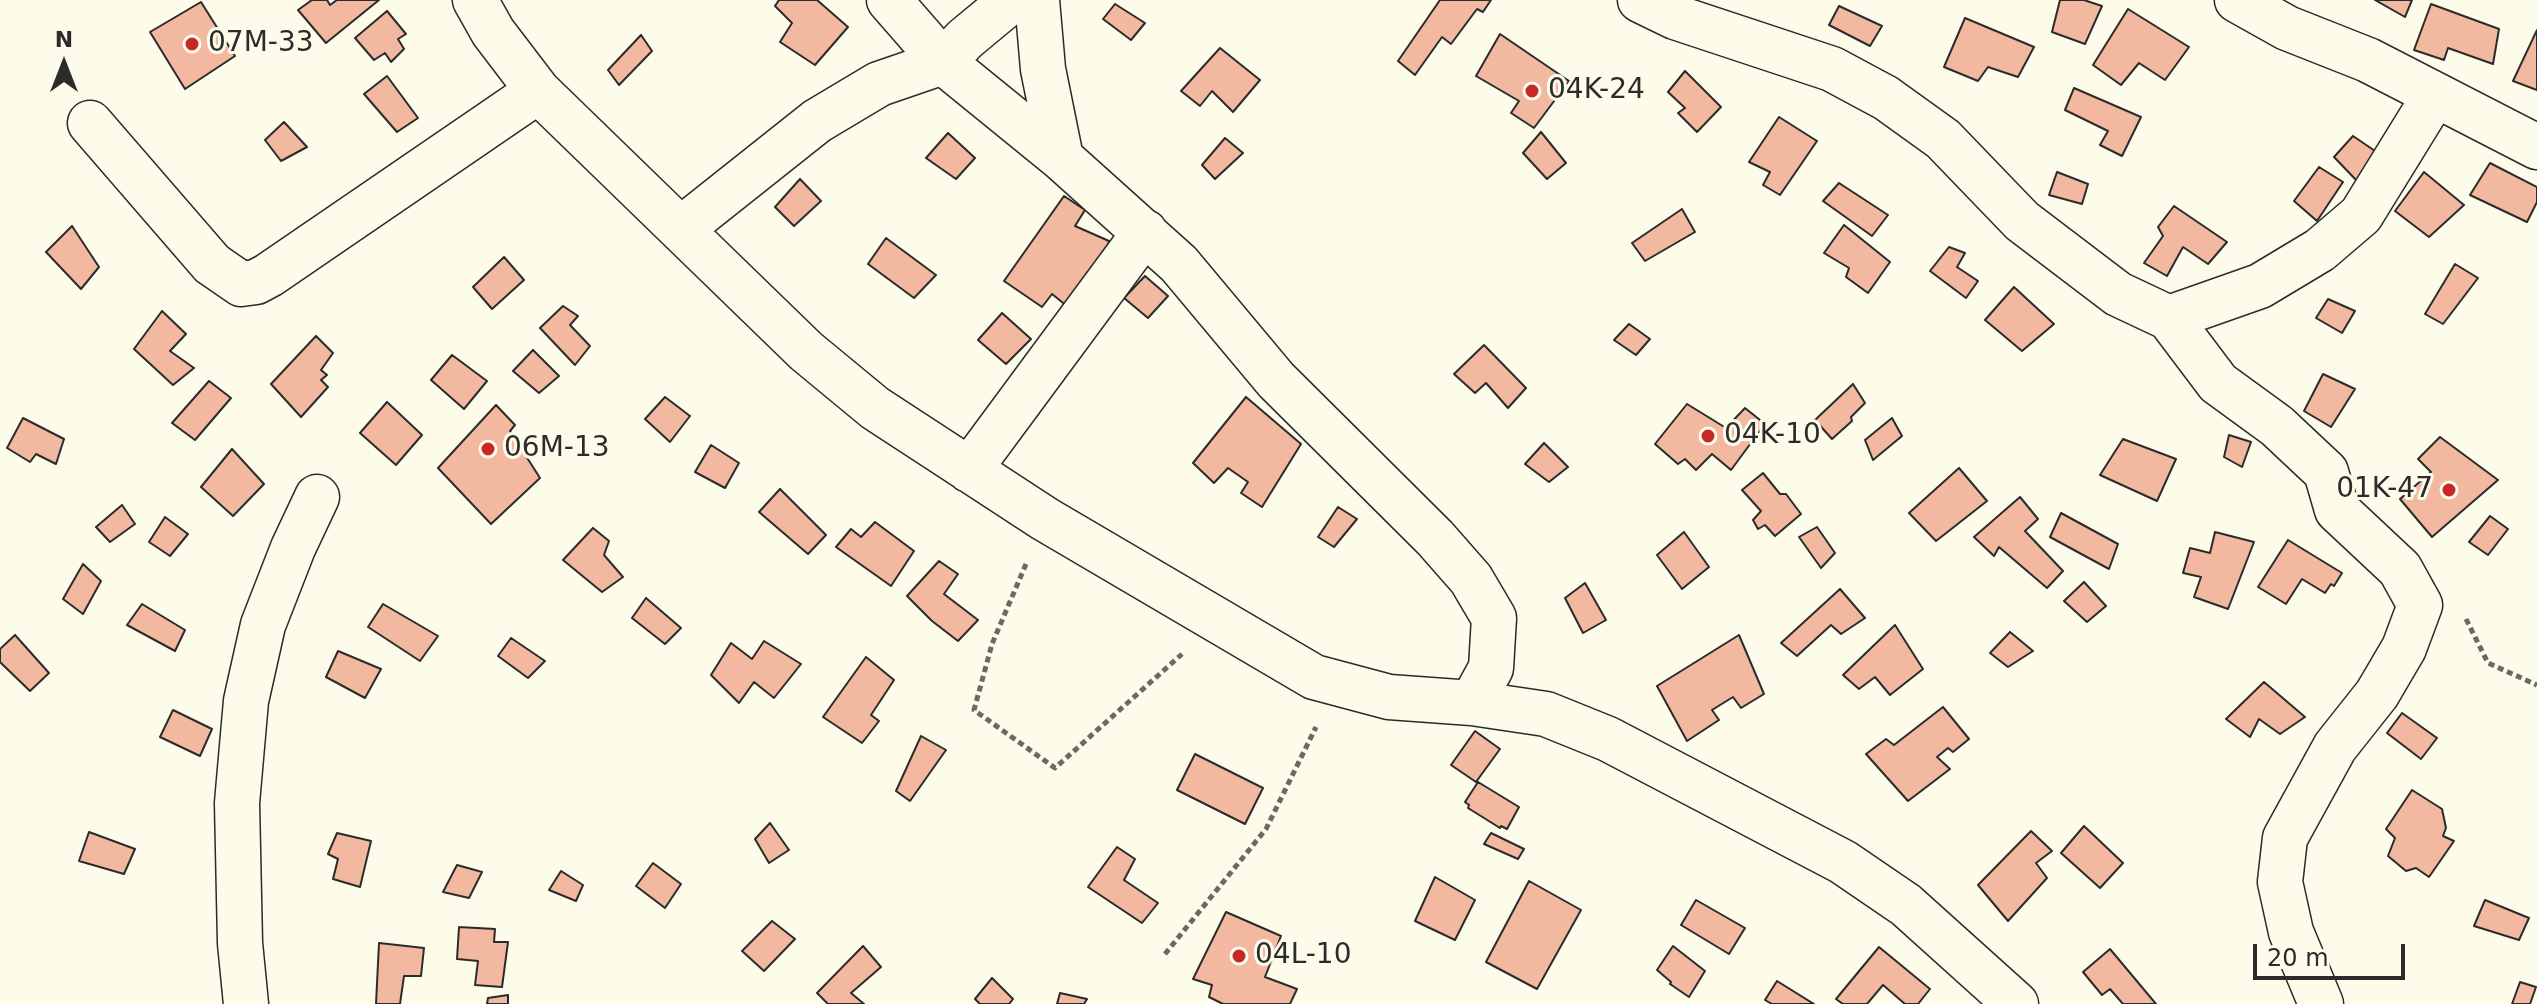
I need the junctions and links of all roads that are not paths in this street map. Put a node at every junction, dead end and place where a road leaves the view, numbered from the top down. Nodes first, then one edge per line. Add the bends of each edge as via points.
1 (475, 0) edge
2 (889, 0) edge
3 (1012, 0) edge
4 (1037, 0) edge
5 (1640, 0) edge
6 (2237, 0) edge
7 (943, 62) junction
8 (538, 91) junction
9 (2435, 95) junction
10 (90, 123) dead end
11 (2537, 147) edge
12 (1061, 158) junction
13 (681, 229) junction
14 (1145, 232) junction
15 (2169, 318) junction
16 (969, 470) junction
17 (317, 497) dead end
18 (1472, 703) junction
19 (246, 1004) edge
20 (2016, 1004) edge
21 (2321, 1004) edge

1 - 8 street
2 - 7 street
3 - 7 street
4 - 12 street via 1043,69
5 - 15 street via 1675,17 1832,69 1886,98 1943,139 2022,221 2118,294
6 - 9 street
7 - 12 street
7 - 13 street via 879,84 817,121
8 - 10 street via 269,275 241,284 212,264
8 - 13 street
9 - 11 street
9 - 15 street via 2361,215 2320,250 2260,286
12 - 14 street
13 - 16 street via 806,351 875,408
14 - 16 street
14 - 18 street via 1179,264 1276,380 1471,579 1494,618 1491,668
15 - 21 street via 2218,383 2277,426 2326,472 2337,510 2400,569 2420,605 2404,648 2377,694 2335,747 2285,838 2280,882 2291,932
16 - 18 street via 1314,677 1389,697
17 - 19 street via 263,625 246,701 237,803
18 - 20 street via 1546,714 1608,739 1843,862 1906,905

